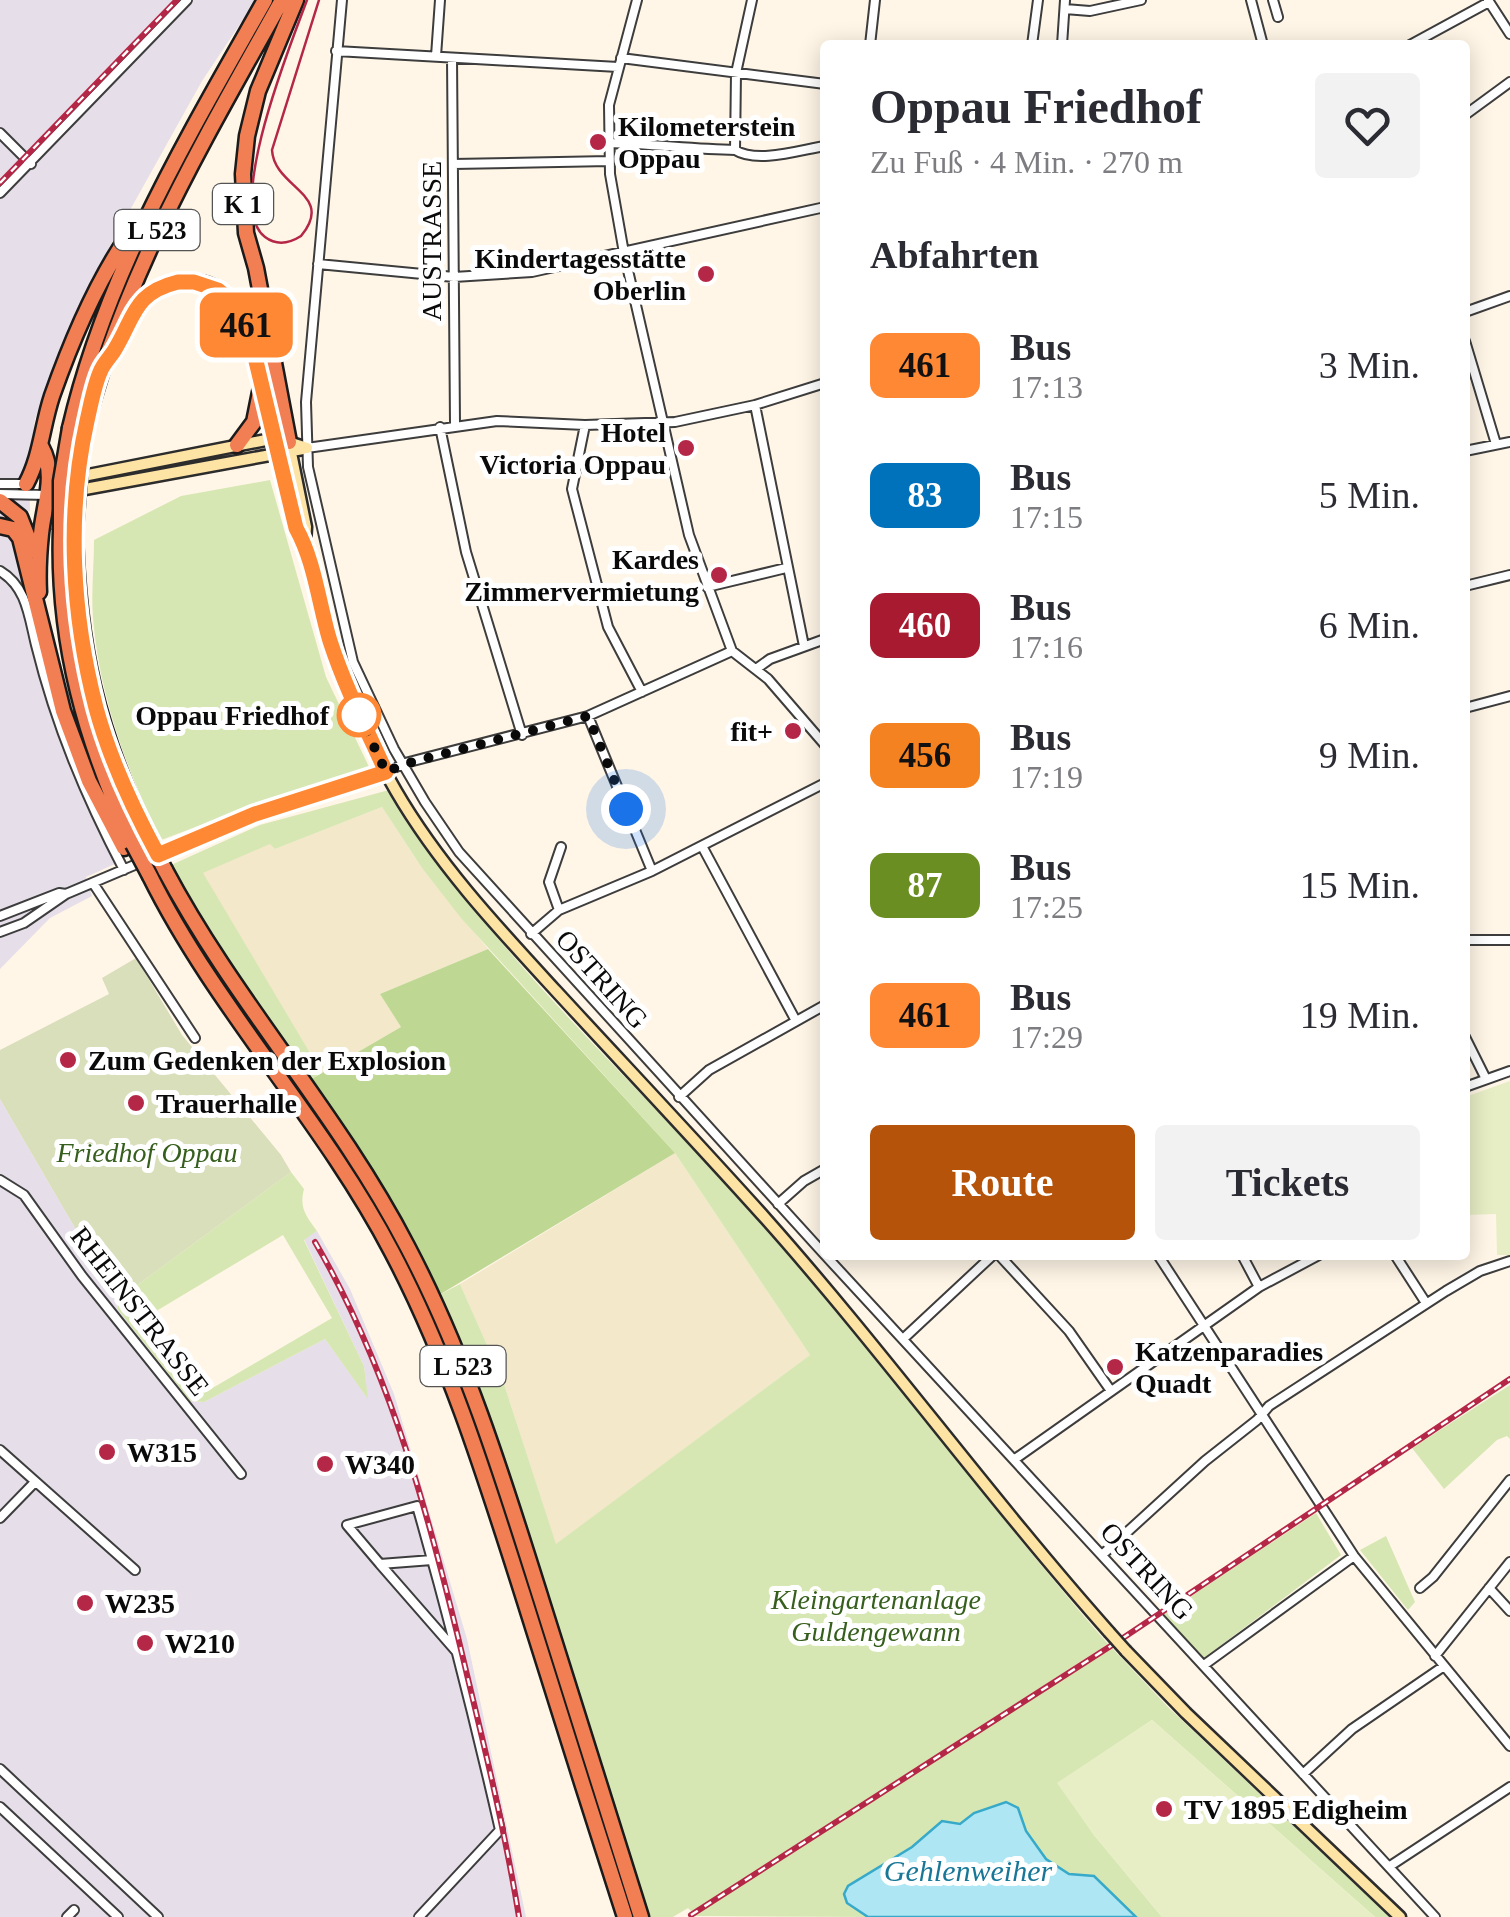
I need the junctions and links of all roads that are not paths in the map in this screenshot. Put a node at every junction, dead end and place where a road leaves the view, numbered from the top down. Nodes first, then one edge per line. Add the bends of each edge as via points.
1 (187, 0) edge
2 (265, 0) edge
3 (282, 0) edge
4 (296, 0) edge
5 (342, 0) edge
6 (440, 0) edge
7 (638, 0) edge
8 (752, 0) edge
9 (876, 0) edge
10 (1038, 0) edge
11 (1140, 0) edge
12 (1251, 0) edge
13 (1273, 0) edge
14 (1489, 1) edge
15 (1065, 4) edge
16 (1278, 16) dead end
17 (1510, 34) edge
18 (871, 40) edge
19 (1033, 40) edge
20 (1062, 40) edge
21 (1262, 40) edge
22 (1419, 40) edge
23 (336, 51) junction
24 (436, 56) junction
25 (452, 58) junction
26 (619, 63) junction
27 (736, 73) junction
28 (1510, 82) edge
29 (820, 83) edge
30 (1470, 112) edge
31 (0, 133) edge
32 (609, 144) junction
33 (820, 147) edge
34 (735, 150) junction
35 (609, 162) junction
36 (31, 164) junction
37 (453, 164) junction
38 (0, 193) edge
39 (820, 208) edge
40 (140, 226) junction
41 (624, 253) junction
42 (318, 264) junction
43 (454, 276) junction
44 (1510, 296) edge
45 (1470, 310) edge
46 (1470, 358) edge
47 (102, 368) junction
48 (820, 385) edge
49 (263, 387) junction
50 (755, 405) junction
51 (662, 423) junction
52 (455, 424) junction
53 (585, 425) junction
54 (440, 426) junction
55 (1510, 442) edge
56 (1496, 444) junction
57 (237, 445) junction
58 (284, 445) junction
59 (42, 446) junction
60 (307, 448) junction
61 (1470, 450) edge
62 (0, 484) edge
63 (26, 484) junction
64 (49, 489) junction
65 (0, 498) edge
66 (0, 526) edge
67 (68, 529) junction
68 (38, 565) junction
69 (786, 568) junction
70 (0, 571) edge
71 (1510, 576) edge
72 (1470, 585) edge
73 (707, 588) junction
74 (40, 622) junction
75 (820, 641) edge
76 (804, 646) junction
77 (732, 651) junction
78 (756, 669) junction
79 (642, 692) junction
80 (1510, 696) edge
81 (1470, 707) edge
82 (588, 716) junction
83 (522, 735) junction
84 (820, 739) edge
85 (405, 764) junction
86 (386, 772) junction
87 (820, 785) edge
88 (128, 846) junction
89 (702, 846) junction
90 (561, 847) dead end
91 (124, 870) junction
92 (652, 871) junction
93 (93, 883) junction
94 (66, 894) junction
95 (559, 910) junction
96 (0, 916) edge
97 (0, 932) edge
98 (531, 934) junction
99 (1470, 940) edge
100 (1510, 940) edge
101 (820, 1010) edge
102 (796, 1020) junction
103 (195, 1038) dead end
104 (1470, 1046) edge
105 (1510, 1071) edge
106 (1486, 1080) junction
107 (1470, 1085) edge
108 (680, 1097) junction
109 (820, 1172) edge
110 (0, 1180) edge
111 (778, 1204) junction
112 (820, 1250) edge
113 (830, 1260) edge
114 (990, 1260) edge
115 (1001, 1260) edge
116 (1161, 1260) edge
117 (1245, 1260) edge
118 (1310, 1260) edge
119 (1397, 1260) edge
120 (1510, 1261) edge
121 (1259, 1287) junction
122 (1426, 1303) junction
123 (1203, 1326) junction
124 (902, 1338) junction
125 (1111, 1391) junction
126 (1260, 1416) junction
127 (0, 1450) edge
128 (1015, 1459) junction
129 (241, 1474) dead end
130 (1510, 1480) edge
131 (36, 1482) junction
132 (0, 1518) edge
133 (1102, 1556) junction
134 (1354, 1556) junction
135 (432, 1560) junction
136 (1510, 1562) edge
137 (380, 1564) junction
138 (135, 1570) dead end
139 (1420, 1588) dead end
140 (1489, 1588) junction
141 (1510, 1611) edge
142 (460, 1655) junction
143 (1435, 1656) junction
144 (1204, 1665) junction
145 (1444, 1666) junction
146 (1510, 1746) edge
147 (0, 1769) edge
148 (1302, 1774) junction
149 (1510, 1786) edge
150 (0, 1808) edge
151 (1390, 1866) junction
152 (118, 1917) edge
153 (158, 1917) edge
154 (418, 1917) edge
155 (624, 1917) edge
156 (641, 1917) edge
157 (1400, 1917) edge
158 (1435, 1917) edge

1 - 36 street
2 - 40 highway, L 523
3 - 47 highway, L 523 via 148,247
4 - 58 highway, K 1 via 258,91 243,190
5 - 23 street, OSTRING
6 - 24 street
7 - 26 street
8 - 27 street
9 - 18 street
10 - 19 street
11 - 15 street via 1090,10
12 - 21 street
13 - 16 street
14 - 17 street
14 - 22 street
15 - 20 street
23 - 24 street
23 - 42 street, OSTRING
24 - 25 street
25 - 26 street
25 - 37 street, AUSTRASSE
26 - 27 street
26 - 32 street
27 - 29 street
27 - 34 street
28 - 30 street
31 - 36 street
32 - 34 street
32 - 35 street
33 - 34 street via 769,154
35 - 37 street
35 - 41 street
36 - 38 street
37 - 43 street, AUSTRASSE
39 - 41 street
40 - 59 highway via 126,237 73,344
40 - 67 highway, L 523, bridge via 84,368 61,481
41 - 43 street via 532,272
41 - 51 street
42 - 43 street
42 - 60 street, OSTRING
43 - 52 street, AUSTRASSE
44 - 45 street
46 - 56 street
47 - 49 highway via 148,295 194,282 218,290 241,315
47 - 67 highway, L 523, bridge
48 - 50 street
49 - 57 highway via 254,422
49 - 58 highway
50 - 51 street
50 - 69 street
51 - 53 street
51 - 73 street
52 - 53 street
52 - 54 street
53 - 79 street via 572,489 608,626
54 - 60 street
54 - 83 street via 466,552
55 - 56 street
56 - 61 street
57 - 58 street
57 - 64 street
58 - 60 street
58 - 64 street
58 - 86 street, K 1 via 296,528 318,603
59 - 63 highway
59 - 64 highway
60 - 85 street, OSTRING via 353,662
62 - 63 street
63 - 64 street
64 - 65 street
64 - 68 highway
65 - 68 highway via 26,528
66 - 74 highway via 20,538
67 - 88 highway, L 523 via 61,596 73,680
67 - 156 highway, L 523, bridge via 93,695 121,781 220,962 367,1177 437,1306 508,1490
68 - 74 highway
69 - 73 street
69 - 76 street
70 - 91 street via 26,602 68,754
71 - 72 street
73 - 77 street
74 - 88 highway via 89,781
75 - 76 street
76 - 78 street
77 - 78 street
77 - 79 street
78 - 84 street
79 - 82 street
80 - 81 street
82 - 83 street
82 - 92 street
83 - 85 street
85 - 86 street
85 - 98 street, OSTRING via 459,852
86 - 91 street via 255,814
86 - 157 street, K 1, bridge via 475,902 766,1220 1109,1632
87 - 89 street
88 - 155 highway, L 523, bridge via 354,1186 423,1313 491,1494
89 - 92 street
89 - 102 street
90 - 95 street via 548,882
91 - 93 street
92 - 95 street
93 - 94 street
93 - 103 street
94 - 96 street
94 - 97 street
95 - 98 street
98 - 108 street, OSTRING
99 - 100 street
101 - 102 street
102 - 108 street via 709,1070
104 - 106 street
105 - 106 street
106 - 107 street
108 - 111 street, OSTRING
109 - 111 street
110 - 129 street, RHEINSTRASSE via 24,1195
111 - 112 street, OSTRING
113 - 124 street, OSTRING
114 - 124 street
115 - 125 street via 1069,1332
116 - 123 street
117 - 121 street
118 - 121 street
119 - 122 street
120 - 122 street
121 - 123 street
122 - 126 street
123 - 125 street
123 - 126 street
124 - 128 street, OSTRING
125 - 128 street
126 - 133 street
126 - 134 street
127 - 131 street
128 - 133 street, OSTRING
130 - 139 street
131 - 132 street
131 - 138 street
133 - 144 street, OSTRING
134 - 143 street
134 - 144 street
135 - 137 street
135 - 137 street via 417,1506 347,1525
135 - 142 street
136 - 140 street
137 - 142 street
140 - 141 street
140 - 143 street
142 - 154 street via 500,1830
143 - 145 street
144 - 148 street, OSTRING
145 - 146 street
145 - 148 street via 1352,1729
147 - 153 street
148 - 151 street, OSTRING
149 - 151 street
150 - 152 street
151 - 158 street, OSTRING

